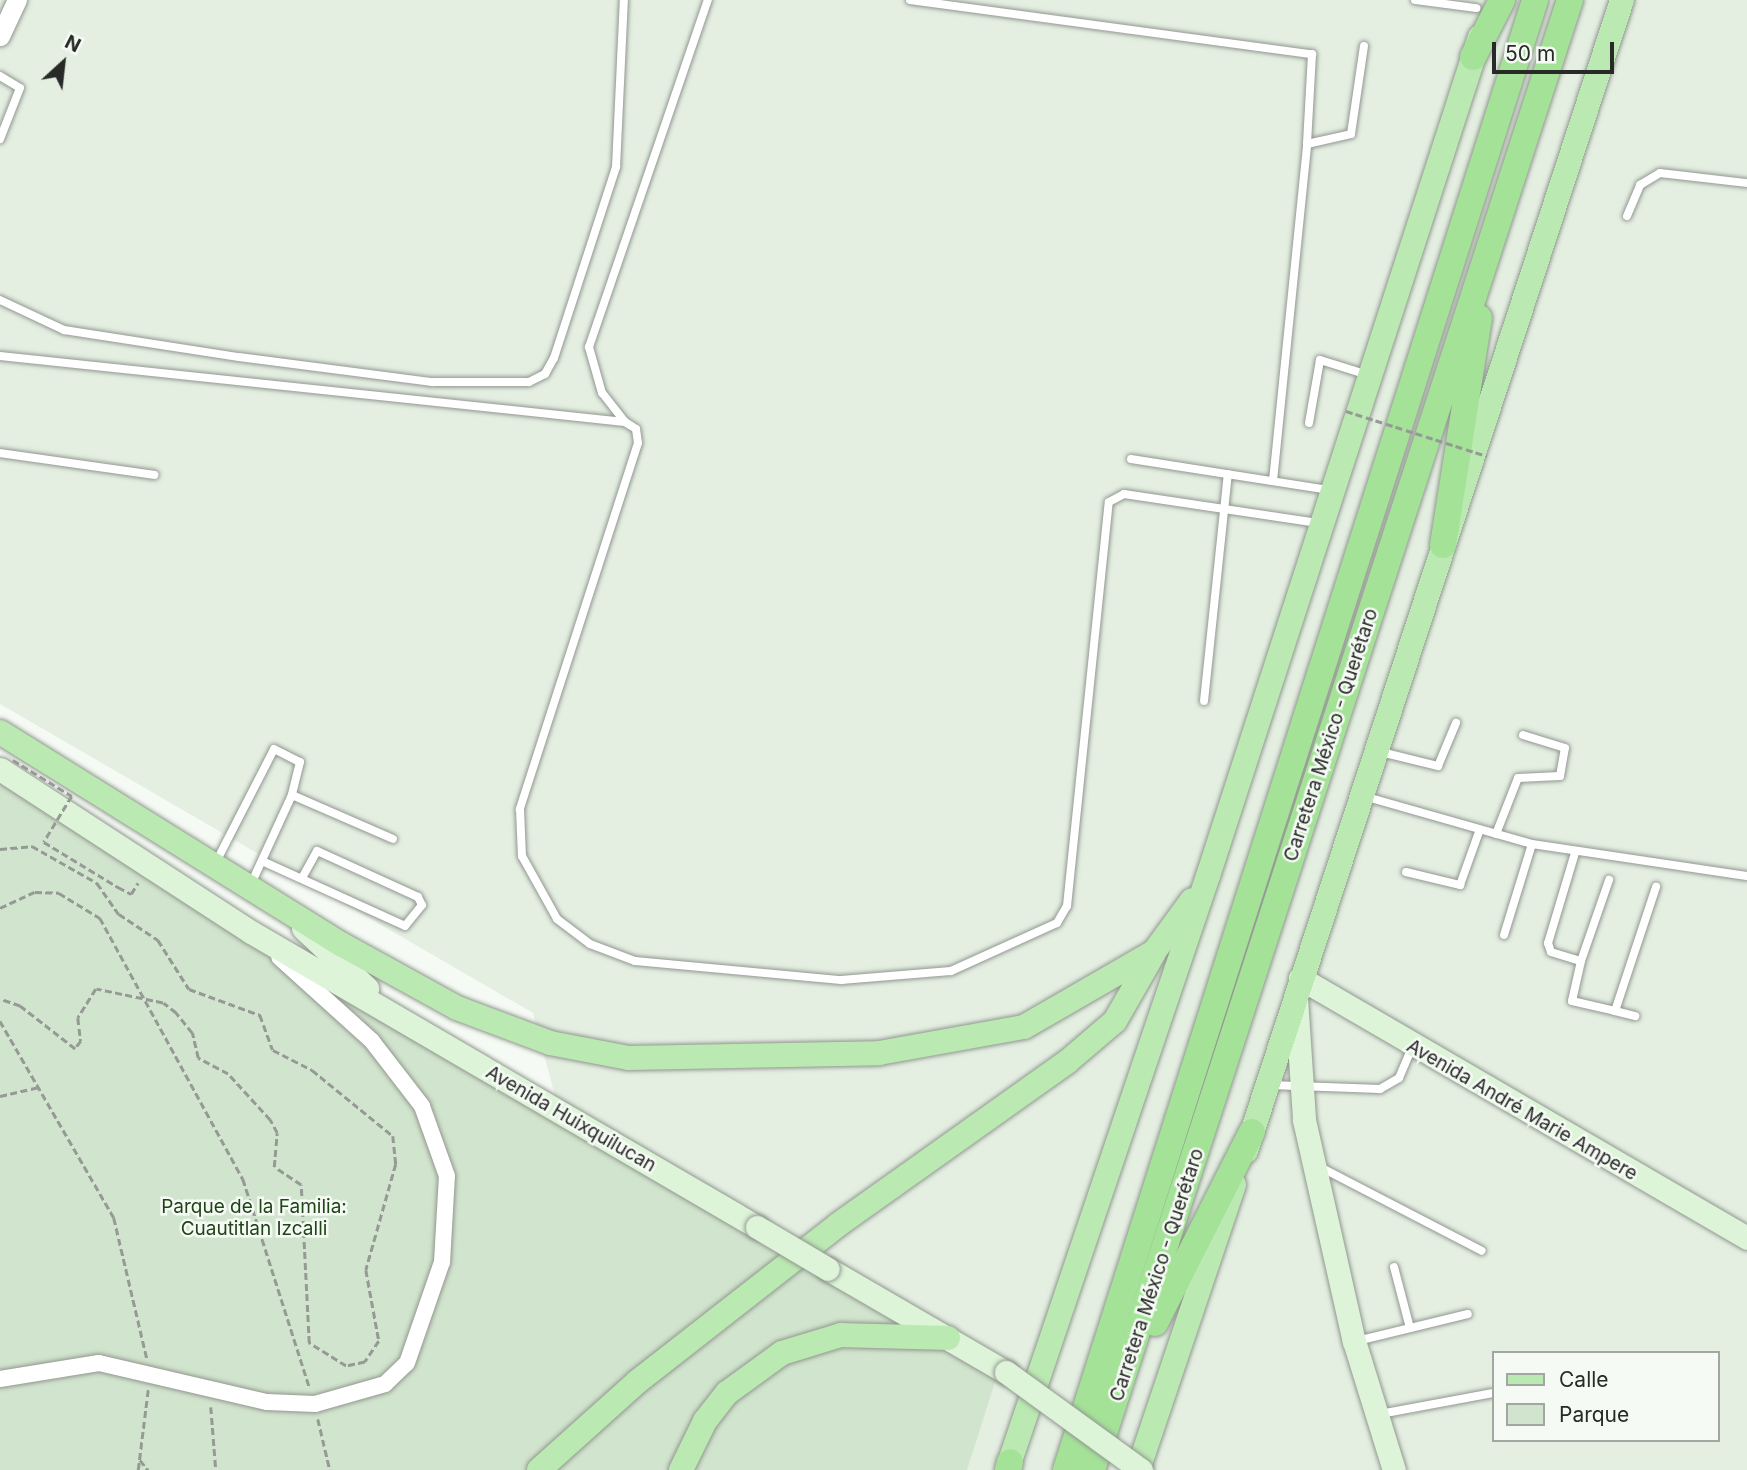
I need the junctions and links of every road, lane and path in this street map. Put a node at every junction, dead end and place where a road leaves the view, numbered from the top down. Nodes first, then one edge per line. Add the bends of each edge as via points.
1 (17, 0) edge
2 (624, 0) edge
3 (708, 0) edge
4 (910, 0) edge
5 (1415, 0) edge
6 (1535, 0) edge
7 (1570, 0) edge
8 (1622, 0) edge
9 (1487, 4) edge
10 (0, 36) edge
11 (1364, 46) dead end
12 (1473, 57) joint
13 (0, 76) edge
14 (0, 139) edge
15 (1307, 144) junction
16 (1747, 183) edge
17 (1627, 216) dead end
18 (1491, 238) junction
19 (0, 300) edge
20 (0, 356) edge
21 (1371, 375) junction
22 (1346, 411) dead end
23 (625, 422) junction
24 (1309, 423) dead end
25 (0, 453) edge
26 (1487, 456) dead end
27 (1131, 460) dead end
28 (1228, 474) junction
29 (154, 475) dead end
30 (1273, 481) junction
31 (1334, 490) junction
32 (1224, 504) junction
33 (1322, 524) junction
34 (1443, 545) junction
35 (1204, 701) dead end
36 (1456, 723) dead end
37 (0, 732) edge
38 (1523, 735) dead end
39 (1375, 750) junction
40 (7, 764) edge
41 (292, 794) junction
42 (1360, 795) junction
43 (1480, 829) junction
44 (1496, 834) junction
45 (393, 839) dead end
46 (1532, 844) junction
47 (0, 849) edge
48 (1575, 853) junction
49 (262, 861) junction
50 (214, 865) junction
51 (1406, 872) dead end
52 (1209, 876) junction
53 (1747, 876) edge
54 (302, 878) junction
55 (1609, 880) dead end
56 (250, 887) junction
57 (1656, 887) dead end
58 (131, 894) dead end
59 (276, 904) junction
60 (0, 908) edge
61 (251, 932) junction
62 (1504, 935) dead end
63 (1154, 953) junction
64 (1581, 961) junction
65 (1298, 984) junction
66 (0, 999) edge
67 (146, 999) junction
68 (1615, 1012) junction
69 (1635, 1016) dead end
70 (398, 1017) junction
71 (0, 1021) edge
72 (1412, 1048) junction
73 (1267, 1084) junction
74 (38, 1087) junction
75 (1302, 1087) junction
76 (0, 1096) edge
77 (1252, 1132) junction
78 (1317, 1165) junction
79 (1747, 1238) edge
80 (1482, 1251) dead end
81 (1394, 1267) dead end
82 (1468, 1314) dead end
83 (1410, 1328) junction
84 (948, 1338) junction
85 (1354, 1341) junction
86 (149, 1372) junction
87 (0, 1379) edge
88 (210, 1387) junction
89 (1492, 1393) edge
90 (1118, 1396) junction
91 (315, 1404) junction
92 (1377, 1414) junction
93 (140, 1460) junction
94 (1008, 1467) edge
95 (138, 1470) edge
96 (148, 1470) edge
97 (216, 1470) edge
98 (330, 1470) edge
99 (539, 1470) edge
100 (681, 1470) edge
101 (1066, 1470) edge
102 (1092, 1470) edge
103 (1140, 1470) edge
104 (1394, 1470) edge

1 - 10 street
2 - 19 lane via 616,167 554,358 545,374 529,382 432,382 64,330
3 - 23 lane via 589,348 602,393
4 - 15 lane via 1312,54
5 - 9 lane
6 - 101 highway, Carretera México - Querétaro
7 - 18 highway, Carretera México - Querétaro
8 - 34 main road
9 - 12 highway
11 - 15 lane via 1351,134
12 - 21 main road
13 - 14 lane via 20,88
15 - 30 lane
16 - 17 lane via 1660,173 1640,185
18 - 34 highway
18 - 90 highway, Carretera México - Querétaro
20 - 23 lane
21 - 24 lane via 1320,360
21 - 31 main road
22 - 26 path, bridge
23 - 32 lane via 636,429 638,443 520,809 522,856 557,919 590,944 635,961 841,980 951,971 1057,923 1067,906 1109,502 1124,494
25 - 29 lane
27 - 28 lane
28 - 30 lane
28 - 32 lane
30 - 31 lane
31 - 33 main road
32 - 33 lane
32 - 35 lane
33 - 52 main road
34 - 39 main road
36 - 39 lane via 1438,766
37 - 50 main road
38 - 44 lane via 1565,748 1560,776 1518,778
39 - 42 main road
40 - 58 path, bridge via 72,796 44,842
40 - 61 main road, Avenida Huixquilucan
41 - 45 lane
41 - 49 lane
41 - 50 lane via 300,762 274,749
42 - 43 lane
42 - 65 main road
43 - 44 lane
43 - 51 lane via 1460,885
44 - 46 lane
46 - 48 lane
46 - 62 lane
47 - 67 path via 32,846 101,886 119,914 158,940 189,989 260,1014 273,1051 312,1070 393,1136 399,1153 366,1270 379,1341 365,1362 345,1366 309,1343 301,1185 274,1167 275,1127 228,1073 198,1058 192,1032 176,1013
48 - 53 lane
48 - 64 lane via 1548,948
49 - 54 lane
49 - 56 lane
50 - 56 main road
52 - 63 main road
52 - 94 main road
54 - 54 lane via 317,851 418,897 422,905 410,927
55 - 64 lane
56 - 59 main road
57 - 68 lane
59 - 63 main road via 457,1007 550,1043 629,1058 879,1053 951,1044 1024,1027
59 - 70 main road
60 - 67 path via 35,892 82,902 100,918
61 - 70 main road, Avenida Huixquilucan
61 - 91 street via 372,1041 422,1107 447,1175 442,1262 407,1363 385,1384
63 - 99 main road via 1115,1021 1067,1062 839,1224 637,1382
64 - 68 lane via 1572,1001
65 - 72 main road, Avenida André Marie Ampere
65 - 73 main road
65 - 75 main road
66 - 67 path via 20,1006 75,1049 81,1041 78,1018 96,989
67 - 91 path via 243,1179
68 - 69 lane
70 - 84 main road, Avenida Huixquilucan, bridge
71 - 74 path
72 - 75 lane via 1392,1086
72 - 79 main road, Avenida André Marie Ampere
73 - 75 lane
73 - 77 main road
74 - 76 path
74 - 86 path via 114,1219
75 - 78 main road
77 - 90 highway
77 - 103 main road
78 - 80 lane
78 - 85 main road
81 - 83 lane
82 - 83 lane
83 - 85 lane
84 - 100 main road via 841,1335 782,1353 727,1393 705,1420
84 - 103 main road, Avenida Huixquilucan, bridge via 1006,1372
85 - 92 main road
86 - 87 street via 99,1363
86 - 88 street
86 - 93 path
88 - 91 street
88 - 97 path
89 - 92 lane
90 - 102 highway, Carretera México - Querétaro
91 - 98 path
92 - 104 main road
93 - 95 path
93 - 96 path

